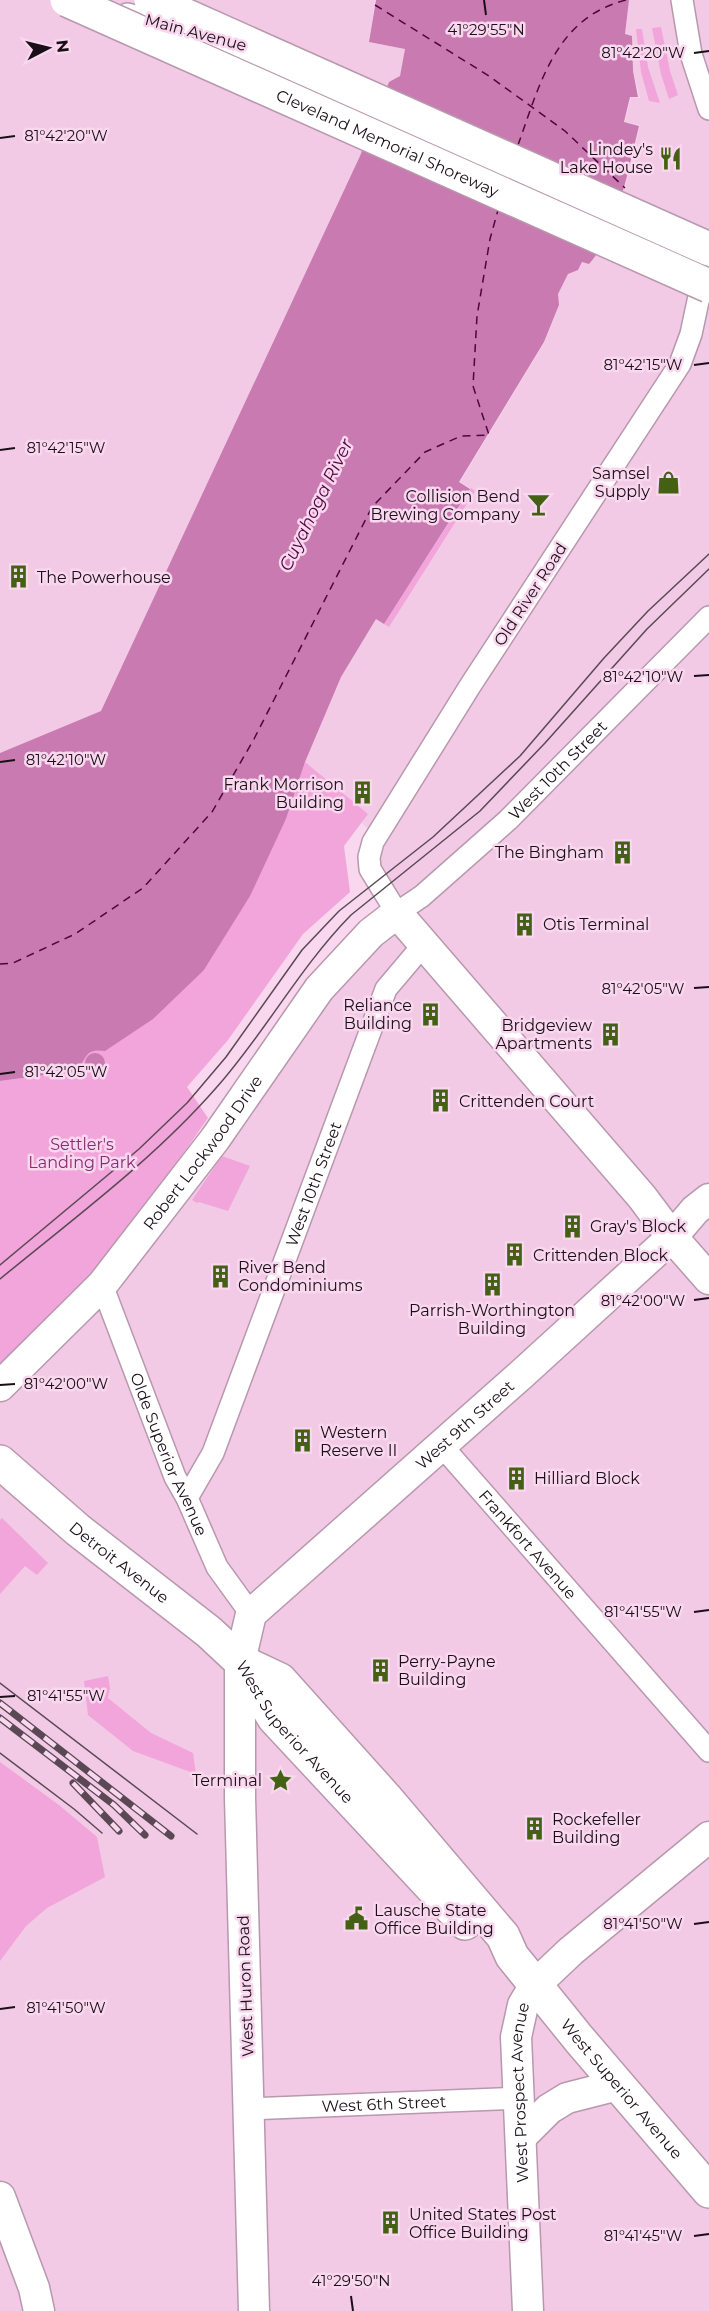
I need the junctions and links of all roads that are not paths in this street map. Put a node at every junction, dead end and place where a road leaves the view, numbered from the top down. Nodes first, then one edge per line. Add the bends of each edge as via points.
1 (67, 0) edge
2 (74, 0) edge
3 (151, 0) edge
4 (682, 0) edge
5 (283, 55) dead end
6 (709, 109) edge
7 (708, 264) edge
8 (709, 617) edge
9 (398, 913) junction
10 (424, 944) junction
11 (709, 1199) edge
12 (672, 1237) junction
13 (709, 1279) edge
14 (102, 1285) junction
15 (0, 1386) edge
16 (441, 1445) junction
17 (0, 1462) edge
18 (187, 1498) junction
19 (251, 1614) junction
20 (240, 1661) junction
21 (709, 1751) edge
22 (709, 1837) edge
23 (535, 1985) junction
24 (618, 2085) junction
25 (520, 2098) junction
26 (248, 2109) junction
27 (521, 2137) junction
28 (709, 2191) edge
29 (0, 2197) edge
30 (39, 2311) edge
31 (254, 2311) edge
32 (528, 2311) edge

1 - 7 main road, Cleveland Memorial Shoreway, bridge
2 - 5 street, Main Avenue
3 - 7 main road, Cleveland Memorial Shoreway, bridge
4 - 6 street via 691,54
7 - 9 street, Old River Road via 680,364 373,842 370,869
8 - 9 street, West 10th Street via 508,820
9 - 10 street
9 - 14 street, Robert Lockwood Drive via 376,928 319,989 215,1138
10 - 12 street
10 - 18 street, West 10th Street via 386,989 213,1453
11 - 12 street, West 9th Street
12 - 13 street
12 - 16 street, West 9th Street
14 - 15 street, Robert Lockwood Drive
14 - 18 street, Olde Superior Avenue via 175,1477
16 - 19 street, West 9th Street
16 - 21 street, Frankfort Avenue
17 - 20 main road, Detroit Avenue
18 - 19 street, Olde Superior Avenue via 217,1567
19 - 20 street
20 - 23 main road, West Superior Avenue via 280,1680 496,1927
20 - 26 street, West Huron Road
22 - 23 street
23 - 24 main road, West Superior Avenue
23 - 25 street, West Prospect Avenue via 523,2005 516,2037
24 - 27 street via 567,2098 549,2109
24 - 28 main road, West Superior Avenue
25 - 26 street, West 6th Street
25 - 27 street, West Prospect Avenue
26 - 31 street, West Huron Road
27 - 32 street, West Prospect Avenue
29 - 30 street

